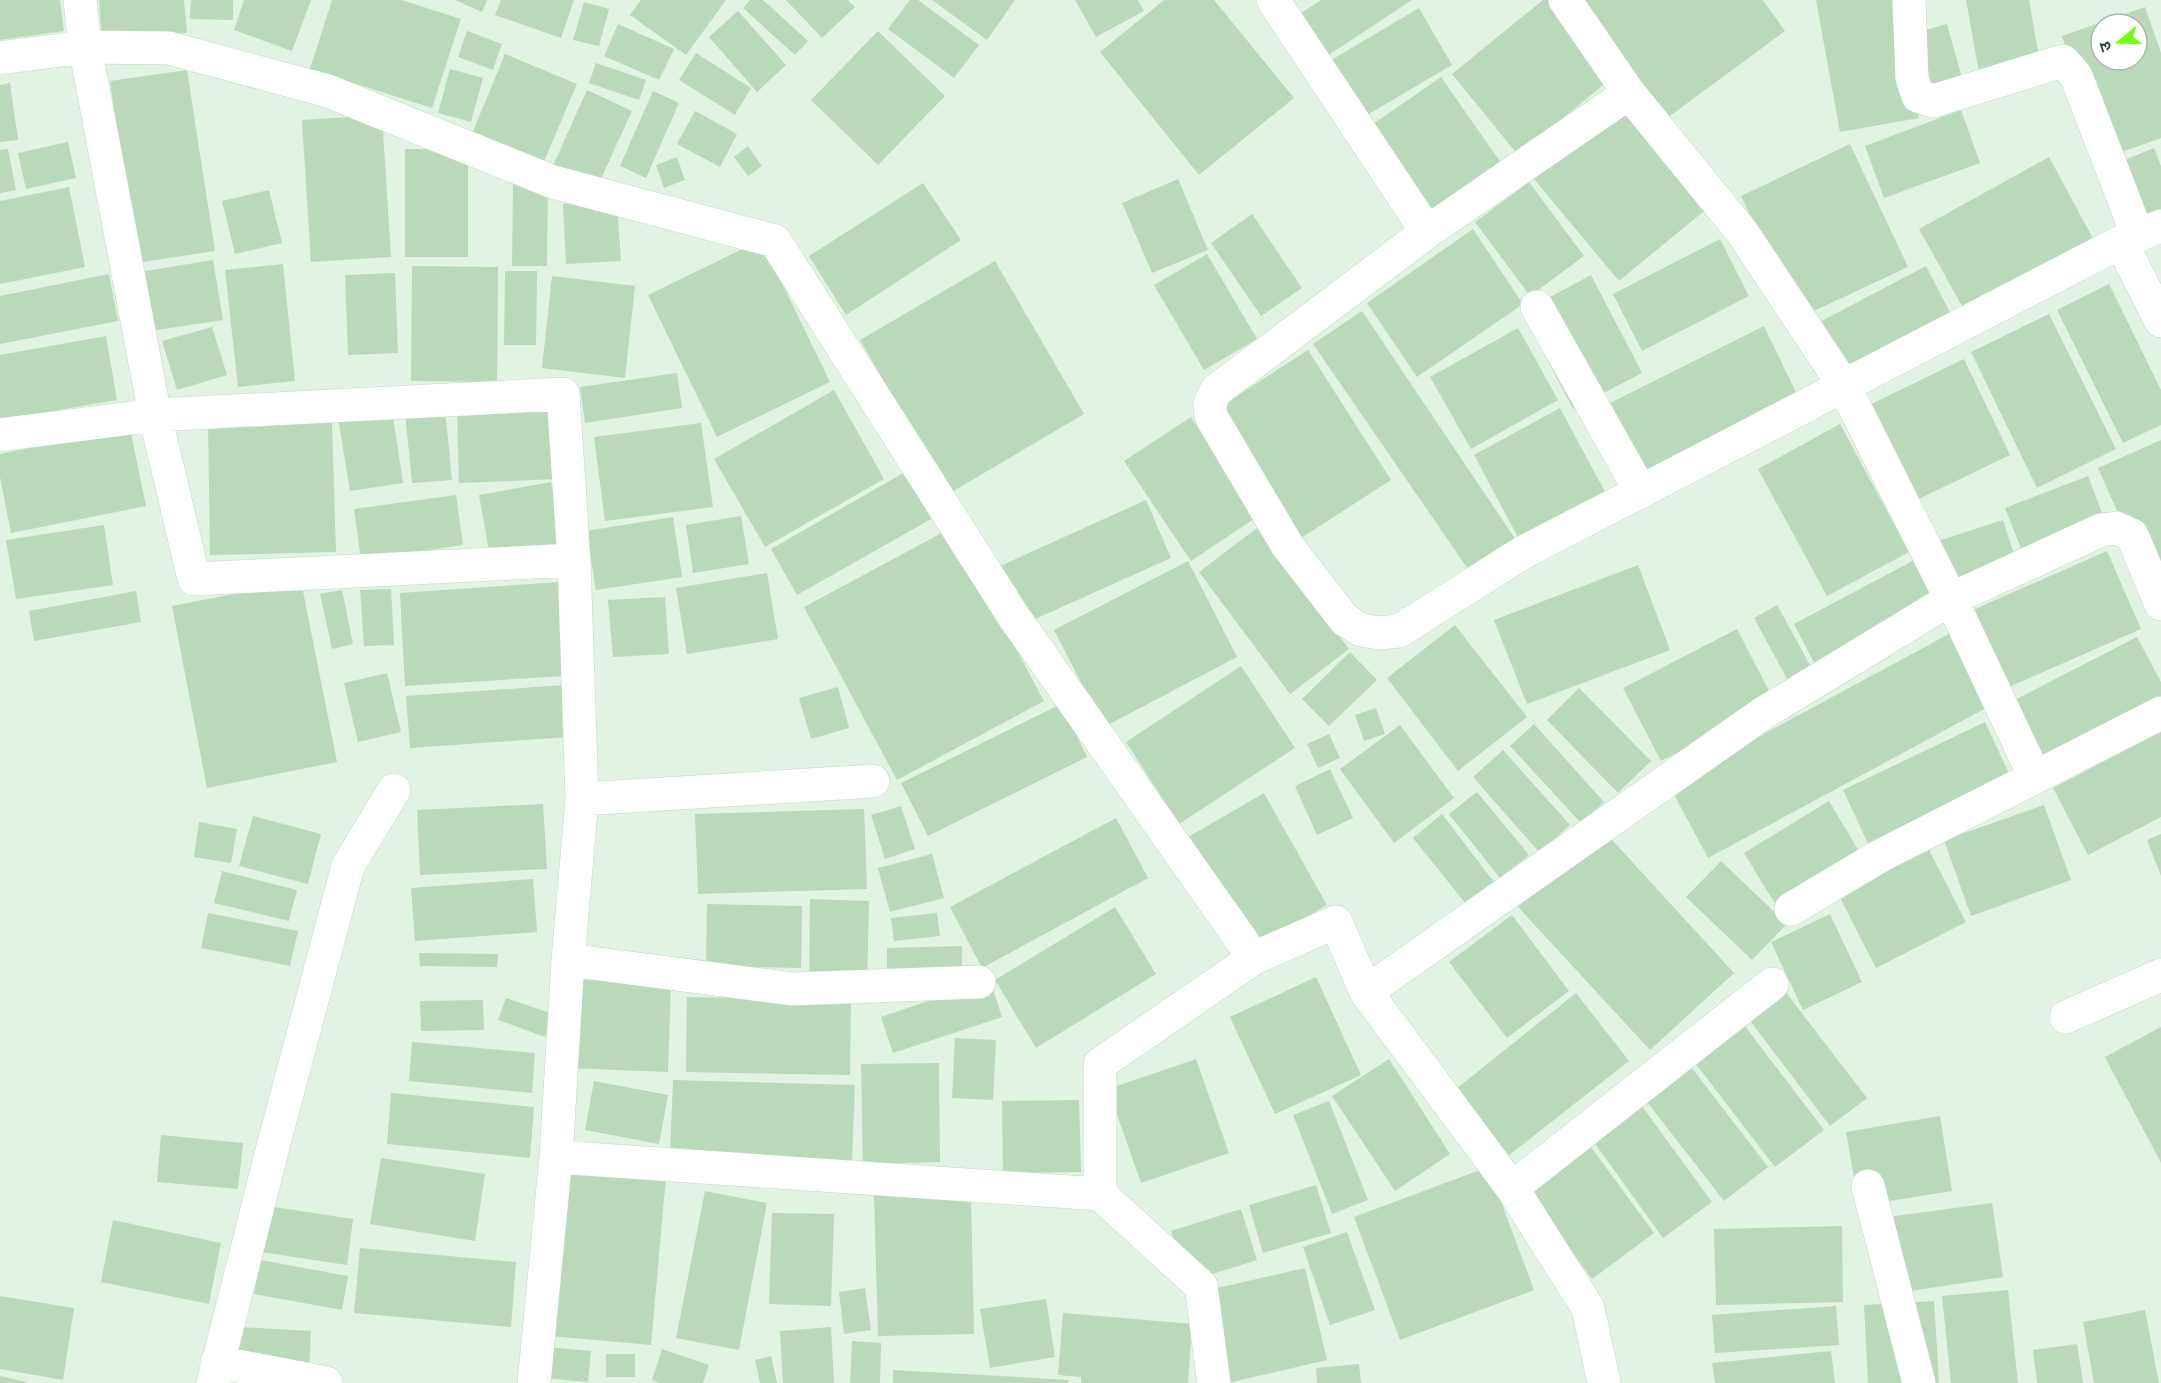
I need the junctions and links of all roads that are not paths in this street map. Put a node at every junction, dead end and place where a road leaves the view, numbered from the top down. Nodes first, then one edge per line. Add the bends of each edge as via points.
1 (80, 0) edge
2 (1273, 0) edge
3 (1565, 0) edge
4 (1910, 0) edge
5 (85, 47) junction
6 (0, 58) edge
7 (1629, 93) junction
8 (1427, 232) junction
9 (2140, 235) edge
10 (1537, 307) dead end
11 (2161, 321) edge
12 (1844, 386) junction
13 (155, 415) junction
14 (0, 435) edge
15 (1641, 492) junction
16 (574, 560) junction
17 (1951, 599) junction
18 (2161, 604) edge
19 (2161, 713) edge
20 (2035, 777) junction
21 (873, 781) dead end
22 (394, 789) dead end
23 (582, 799) junction
24 (1791, 909) dead end
25 (1254, 958) junction
26 (568, 960) junction
27 (2161, 975) edge
28 (978, 982) dead end
29 (1772, 984) dead end
30 (1366, 992) junction
31 (2066, 1017) dead end
32 (556, 1157) junction
33 (1868, 1186) dead end
34 (1512, 1188) junction
35 (1100, 1194) junction
36 (215, 1373) edge
37 (326, 1383) edge
38 (534, 1383) edge
39 (1214, 1383) edge
40 (1604, 1383) edge
41 (1919, 1383) edge

1 - 5 street
2 - 8 street
3 - 7 street
4 - 9 street via 1912,78 1918,96 1933,101 2063,61 2076,76
5 - 6 street
5 - 13 street
5 - 25 street via 169,48 328,91 553,182 775,241 1014,616
7 - 8 street
7 - 12 street via 1742,232
8 - 15 street via 1218,390 1209,407 1287,545 1345,620 1361,630 1399,631 1522,553
9 - 11 street
9 - 12 street
10 - 15 street
12 - 15 street
12 - 17 street
13 - 14 street
13 - 16 street via 194,579
13 - 16 street via 563,394
16 - 23 street
17 - 18 street via 2102,530 2116,528 2132,535
17 - 20 street
17 - 30 street via 1762,714
19 - 20 street
20 - 24 street via 1880,856
21 - 23 street
22 - 36 street via 348,866
23 - 26 street
25 - 30 street via 1335,922
25 - 35 street via 1100,1064
26 - 28 street via 793,990
26 - 32 street
27 - 31 street
29 - 34 street
30 - 34 street
32 - 35 street
32 - 38 street
33 - 41 street
34 - 40 street via 1588,1308
35 - 39 street via 1201,1286
36 - 37 street

